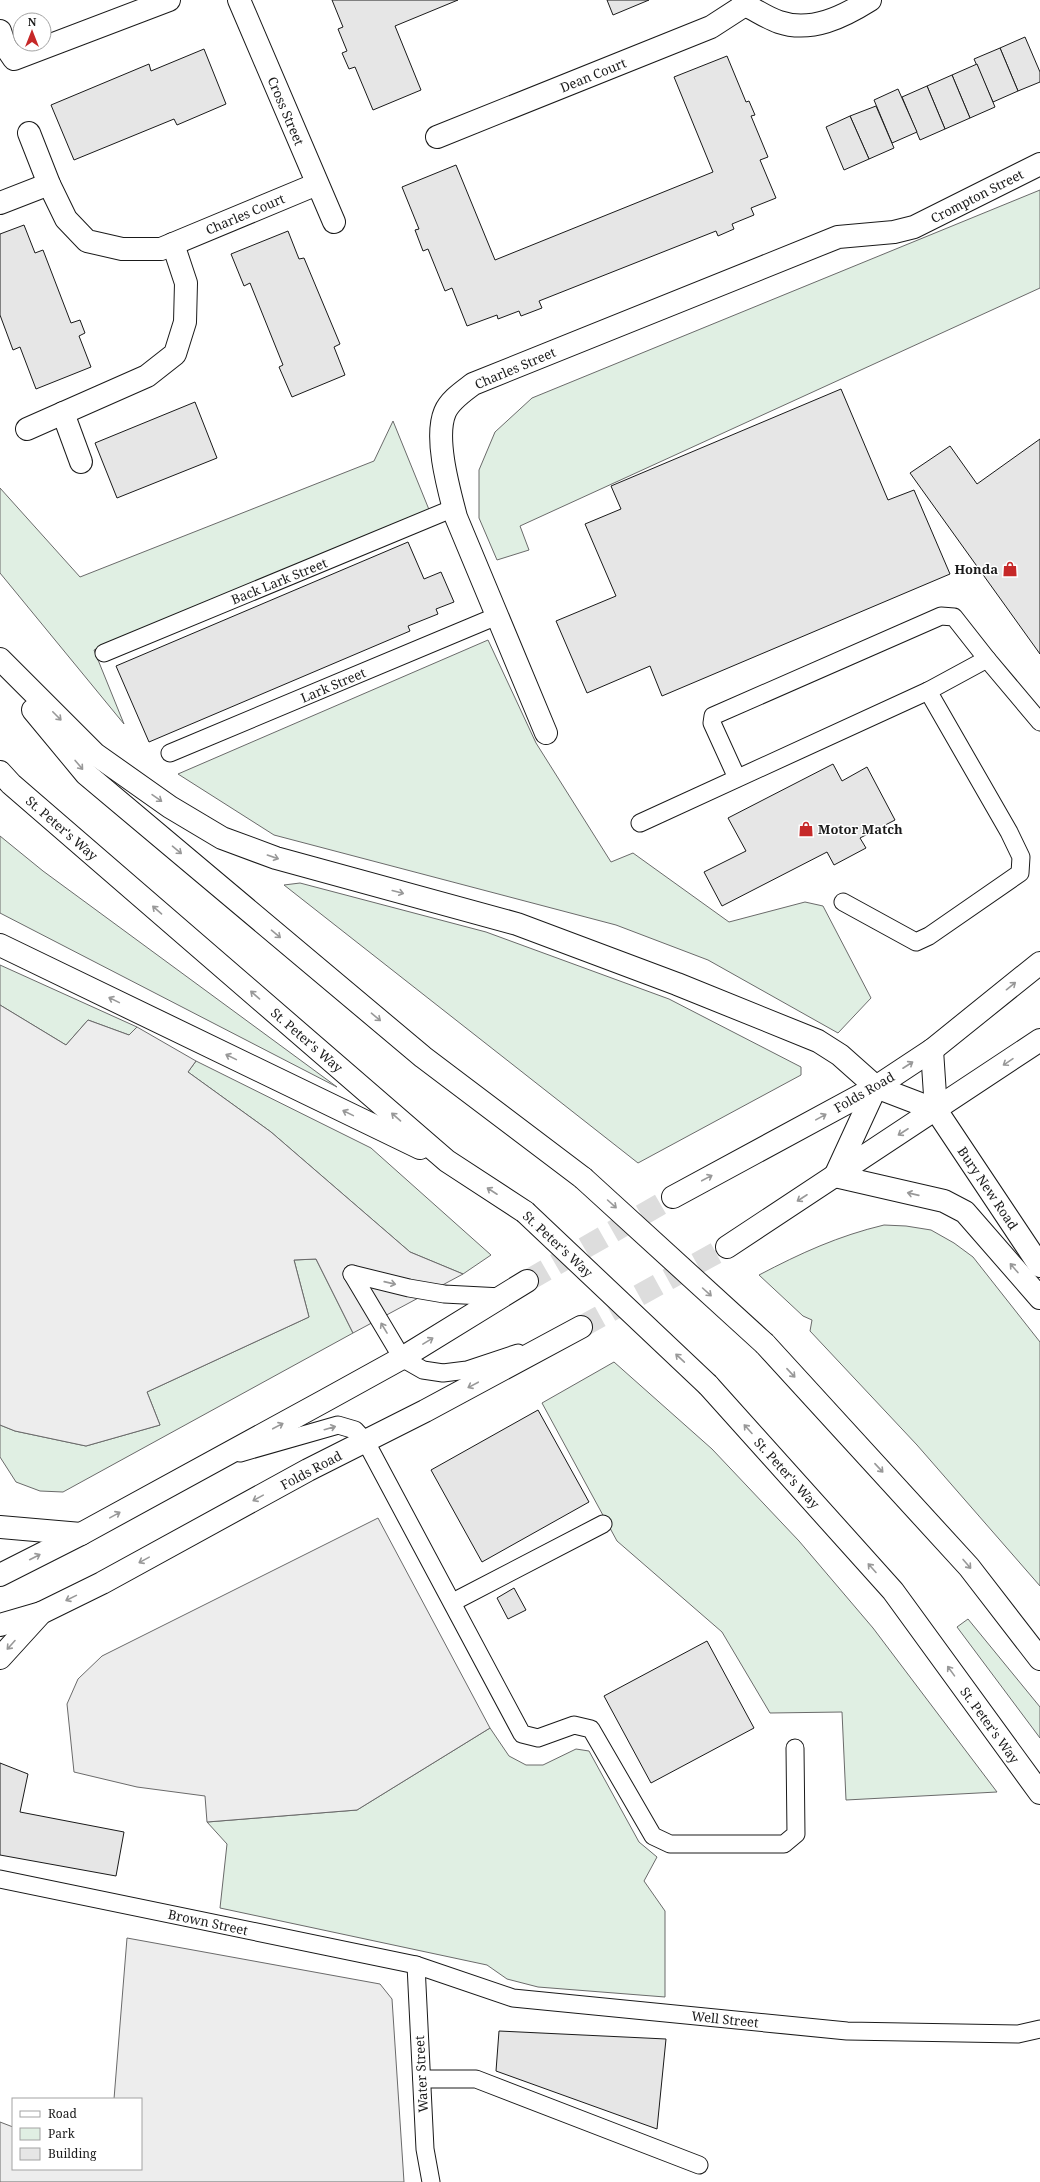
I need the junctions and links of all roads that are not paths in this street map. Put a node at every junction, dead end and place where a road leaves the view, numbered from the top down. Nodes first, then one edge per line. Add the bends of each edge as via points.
1 (169, 0) edge
2 (239, 0) edge
3 (870, 0) edge
4 (744, 2) edge
5 (0, 31) edge
6 (29, 133) dead end
7 (437, 137) dead end
8 (1040, 164) edge
9 (49, 184) junction
10 (317, 184) junction
11 (0, 203) edge
12 (334, 222) dead end
13 (914, 227) joint
14 (173, 244) junction
15 (62, 413) junction
16 (27, 429) dead end
17 (81, 462) dead end
18 (454, 508) junction
19 (497, 616) junction
20 (104, 653) dead end
21 (0, 659) edge
22 (987, 659) junction
23 (0, 671) edge
24 (928, 691) junction
25 (1040, 722) edge
26 (546, 733) dead end
27 (170, 753) dead end
28 (0, 772) edge
29 (737, 778) junction
30 (640, 823) dead end
31 (842, 902) dead end
32 (0, 945) edge
33 (1040, 963) edge
34 (1040, 1040) edge
35 (932, 1050) junction
36 (876, 1087) junction
37 (936, 1110) junction
38 (447, 1161) junction
39 (835, 1176) junction
40 (673, 1197) tunnel mouth
41 (727, 1247) tunnel mouth
42 (1040, 1266) edge
43 (527, 1281) tunnel mouth
44 (502, 1297) junction
45 (1040, 1298) edge
46 (581, 1327) tunnel mouth
47 (552, 1343) junction
48 (402, 1358) junction
49 (366, 1442) junction
50 (211, 1462) junction
51 (603, 1524) dead end
52 (0, 1527) edge
53 (81, 1534) junction
54 (0, 1575) edge
55 (452, 1602) junction
56 (41, 1613) junction
57 (0, 1625) edge
58 (0, 1658) edge
59 (1040, 1659) edge
60 (795, 1748) dead end
61 (1040, 1793) edge
62 (0, 1879) edge
63 (416, 1965) junction
64 (1040, 2029) edge
65 (422, 2080) junction
66 (699, 2165) dead end
67 (431, 2182) edge

1 - 5 main road via 14,59 5,46
2 - 10 main road, Cross Street
3 - 4 main road, Dean Court via 838,18 797,26 778,22
4 - 7 main road, Dean Court via 711,27
6 - 9 main road, Charles Court
8 - 13 main road, Crompton Street
9 - 11 main road
9 - 14 main road, Charles Court via 66,219 87,241 122,249 161,249
10 - 12 main road, Cross Street
10 - 14 main road, Charles Court
13 - 18 main road, Charles Street via 894,232 838,238 473,384 445,411 442,431 447,480
14 - 15 main road via 186,283 185,322 175,354 147,376
15 - 16 main road
15 - 17 main road
18 - 19 main road, Charles Street
18 - 20 lane, Back Lark Street
19 - 26 main road, Charles Street
19 - 27 lane, Lark Street
21 -> 36 main road via 95,754 170,807 222,838 289,862 518,924 677,984 818,1041 840,1055
22 - 24 lane
22 - 25 lane
22 - 29 lane via 954,617 941,616 713,716 712,723
23 -> 59 main road, bridge via 86,774 423,1057 583,1178 764,1344 969,1567
24 - 29 lane
24 - 31 lane via 1009,832 1021,857 1020,873 929,936 916,942
38 -> 28 main road, St. Peter's Way
29 - 30 lane
38 -> 32 main road
35 -> 33 main road, Folds Road
34 -> 37 main road
36 -> 35 main road, Folds Road
35 - 37 main road, Bury New Road
36 - 37 main road
36 - 39 main road
40 -> 36 main road, Folds Road
37 -> 39 main road
37 - 42 main road, Bury New Road
61 -> 38 main road, St. Peter's Way, bridge via 893,1591 708,1385 525,1212
39 -> 41 main road
45 -> 39 main road via 965,1212 944,1201
43 - 44 main road
48 -> 44 main road
48 -> 44 lane via 352,1274 444,1294
46 - 47 main road, Folds Road
47 - 48 lane via 467,1370 443,1373 423,1370
47 -> 49 main road, Folds Road
50 -> 48 main road
50 -> 49 lane via 338,1425 355,1430
49 - 55 lane
49 -> 56 main road, Folds Road via 308,1470 102,1583
53 -> 50 main road
51 - 55 lane
52 - 53 main road
54 -> 53 main road
55 - 60 lane via 522,1734 538,1738 574,1725 591,1729 653,1836 670,1844 784,1844 796,1834
56 - 57 main road
56 -> 58 main road
62 - 63 lane, Brown Street
63 - 64 lane, Well Street via 513,1998 847,2031 1018,2034
63 - 65 lane, Water Street
65 - 66 lane via 476,2080
65 - 67 lane, Water Street via 425,2149

